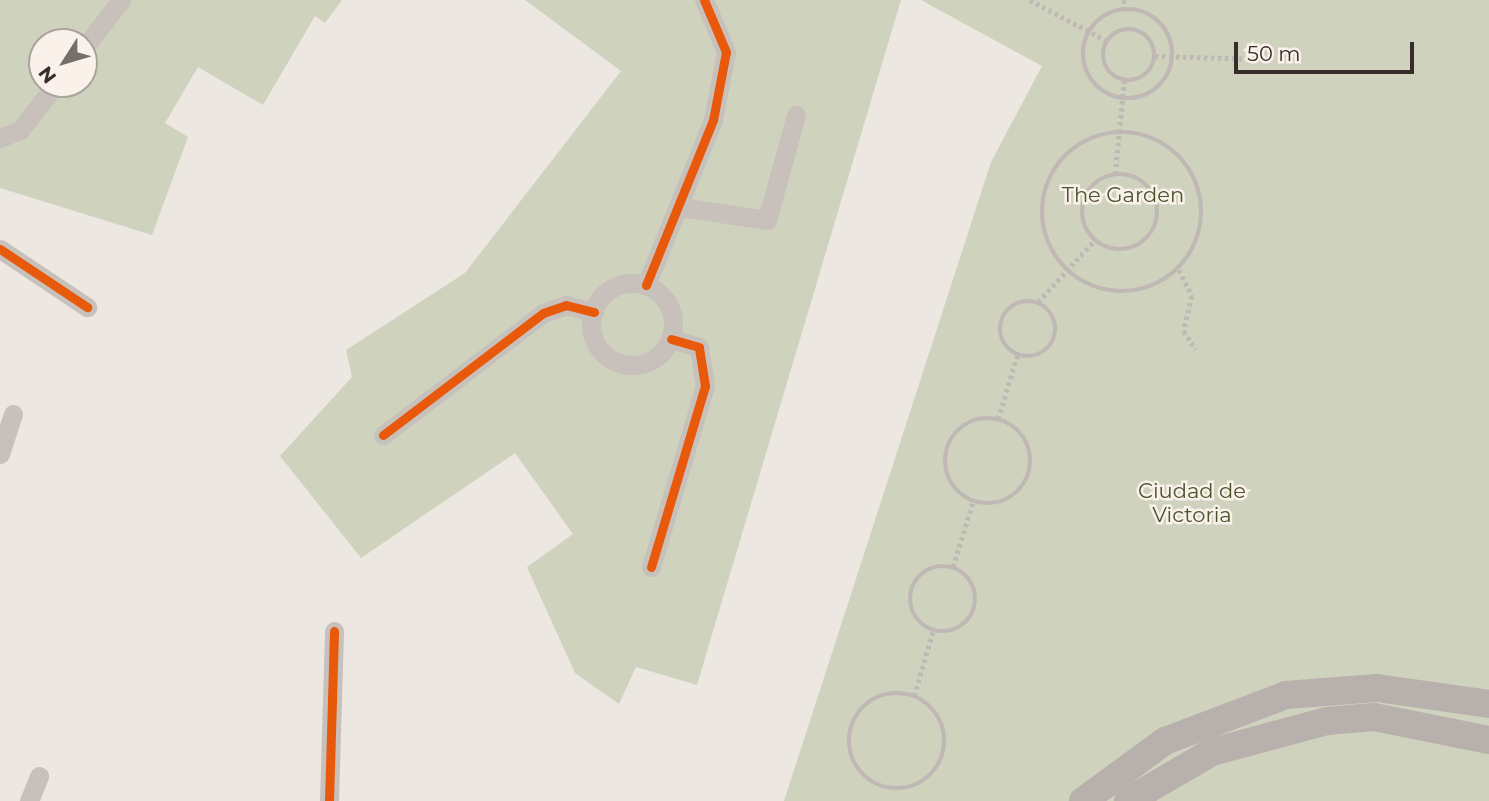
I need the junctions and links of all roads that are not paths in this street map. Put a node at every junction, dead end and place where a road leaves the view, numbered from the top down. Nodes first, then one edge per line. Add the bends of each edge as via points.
1 (121, 0) edge
2 (704, 0) edge
3 (98, 30) edge
4 (45, 98) edge
5 (796, 115) dead end
6 (0, 138) edge
7 (680, 207) junction
8 (0, 249) edge
9 (646, 285) junction
10 (88, 307) dead end
11 (594, 312) junction
12 (671, 339) junction
13 (13, 414) dead end
14 (383, 435) dead end
15 (0, 454) edge
16 (651, 567) dead end
17 (334, 631) dead end
18 (1489, 704) edge
19 (1489, 740) edge
20 (1165, 741) junction
21 (1177, 768) junction
22 (38, 776) dead end
23 (29, 801) edge
24 (329, 801) edge
25 (1083, 801) edge
26 (1128, 801) edge

1 - 3 street
2 - 7 street via 726,52 713,120
4 - 6 street via 20,130
5 - 7 street via 767,220
7 - 9 street
8 - 10 street
9 - 11 street via 618,285
9 - 12 street via 667,302
11 - 12 street via 597,344 618,362 655,358
11 - 14 street via 566,305 543,313
12 - 16 street via 699,347 705,386
13 - 15 street
17 - 24 street
18 - 20 main road via 1442,694 1327,690 1235,710
19 - 21 main road via 1362,718 1250,739
20 - 21 main road
20 - 25 main road
21 - 26 main road
22 - 23 street

